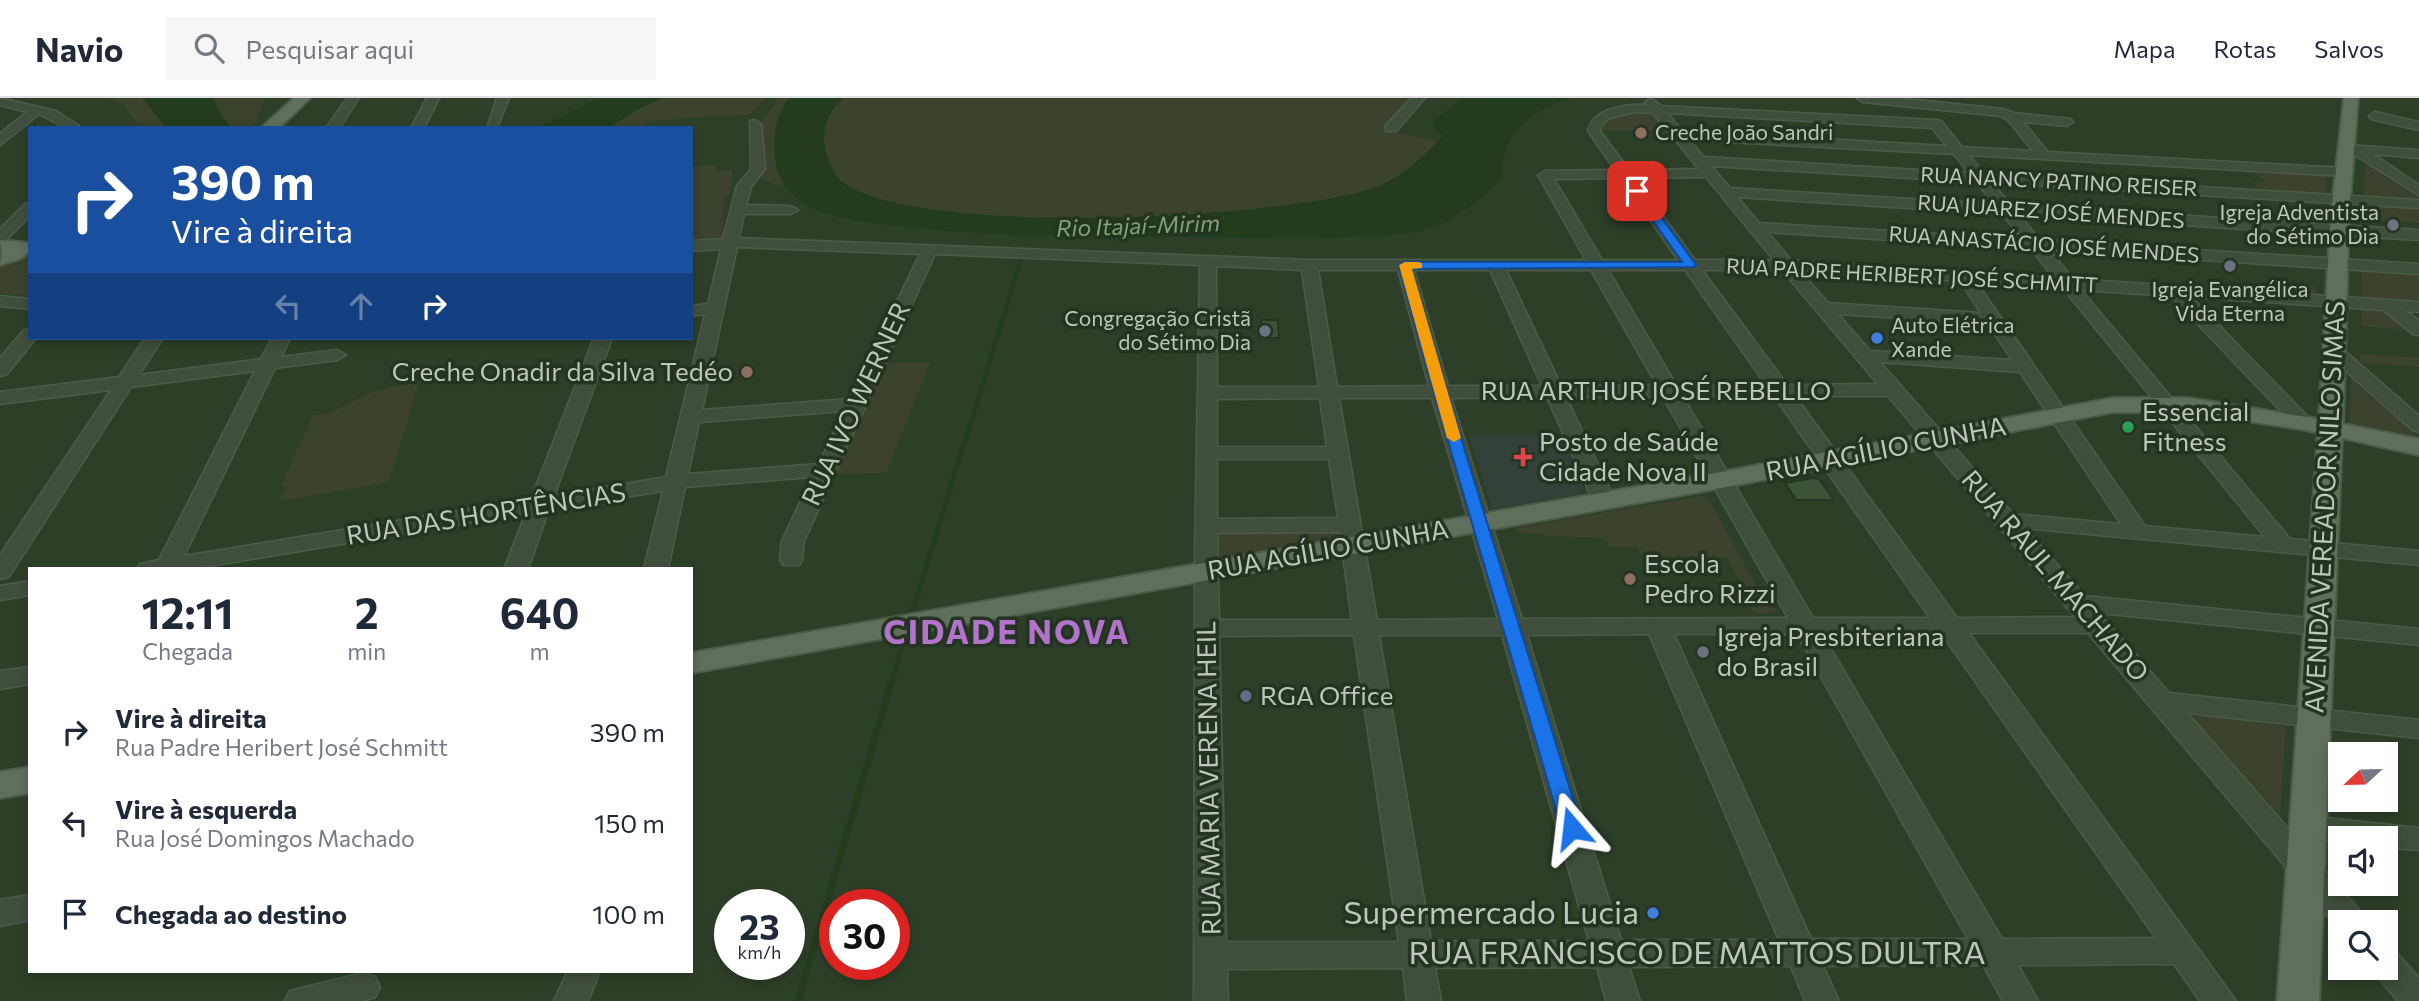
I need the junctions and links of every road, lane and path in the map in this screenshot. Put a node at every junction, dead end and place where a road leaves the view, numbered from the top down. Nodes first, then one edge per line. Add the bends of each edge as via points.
1 (282, 98) edge
2 (303, 98) edge
3 (353, 98) edge
4 (433, 98) edge
5 (503, 98) edge
6 (1419, 98) edge
7 (1863, 98) edge
8 (1964, 98) edge
9 (2351, 98) edge
10 (0, 101) edge
11 (1653, 103) edge
12 (1941, 104) junction
13 (38, 109) junction
14 (2375, 116) dead end
15 (2012, 117) junction
16 (2067, 122) dead end
17 (755, 124) dead end
18 (74, 126) edge
19 (268, 126) edge
20 (269, 126) edge
21 (333, 126) edge
22 (417, 126) edge
23 (492, 126) edge
24 (2419, 126) edge
25 (1391, 128) dead end
26 (1677, 135) junction
27 (0, 141) edge
28 (2347, 149) junction
29 (1958, 151) junction
30 (2419, 154) edge
31 (2045, 156) junction
32 (1704, 167) junction
33 (2345, 172) junction
34 (1624, 173) junction
35 (1980, 177) junction
36 (2419, 191) edge
37 (1726, 192) junction
38 (2342, 199) junction
39 (2419, 204) edge
40 (738, 209) junction
41 (791, 210) dead end
42 (2007, 210) junction
43 (28, 211) edge
44 (1753, 226) junction
45 (2339, 230) junction
46 (2419, 235) edge
47 (732, 243) junction
48 (2035, 244) junction
49 (693, 246) edge
50 (10, 248) edge
51 (929, 251) junction
52 (1208, 261) junction
53 (2339, 264) junction
54 (1309, 265) junction
55 (1405, 265) junction
56 (1496, 265) junction
57 (1597, 265) junction
58 (1690, 265) junction
59 (1786, 265) junction
60 (2419, 269) edge
61 (1965, 277) junction
62 (2067, 284) junction
63 (2176, 291) junction
64 (0, 301) edge
65 (2335, 302) junction
66 (28, 304) edge
67 (2388, 305) junction
68 (1823, 307) junction
69 (2419, 307) edge
70 (717, 308) junction
71 (693, 311) edge
72 (1994, 319) junction
73 (2419, 330) edge
74 (28, 336) edge
75 (153, 340) edge
76 (280, 340) edge
77 (602, 340) edge
78 (2334, 351) junction
79 (337, 355) dead end
80 (1865, 356) junction
81 (268, 363) junction
82 (2027, 368) junction
83 (0, 370) edge
84 (125, 382) junction
85 (1895, 390) junction
86 (1670, 391) junction
87 (1781, 391) junction
88 (1440, 392) junction
89 (1554, 392) junction
90 (1207, 393) junction
91 (1327, 393) junction
92 (0, 398) edge
93 (857, 404) junction
94 (2169, 405) junction
95 (2059, 416) junction
96 (691, 417) junction
97 (2419, 426) edge
98 (2316, 427) junction
99 (1938, 440) junction
100 (2419, 447) edge
101 (1206, 453) junction
102 (1337, 453) junction
103 (1831, 460) junction
104 (825, 470) junction
105 (1721, 480) junction
106 (676, 483) junction
107 (1604, 501) junction
108 (540, 505) junction
109 (2007, 520) junction
110 (1481, 523) junction
111 (1206, 526) junction
112 (2138, 533) junction
113 (1350, 535) junction
114 (2284, 546) junction
115 (2324, 550) junction
116 (2419, 558) edge
117 (791, 560) dead end
118 (158, 567) edge
119 (517, 567) edge
120 (656, 567) edge
121 (0, 572) edge
122 (1206, 572) junction
123 (28, 588) edge
124 (0, 593) edge
125 (2078, 603) junction
126 (1949, 625) junction
127 (2097, 625) junction
128 (1512, 626) junction
129 (1658, 626) junction
130 (1805, 626) junction
131 (1365, 627) junction
132 (2319, 627) junction
133 (1207, 628) junction
134 (2419, 637) edge
135 (693, 663) edge
136 (28, 675) edge
137 (0, 680) edge
138 (2162, 701) junction
139 (2314, 718) junction
140 (2419, 729) edge
141 (28, 780) edge
142 (0, 785) edge
143 (2308, 827) junction
144 (2419, 839) edge
145 (2305, 869) junction
146 (28, 907) edge
147 (2341, 910) edge
148 (0, 913) edge
149 (2183, 951) junction
150 (1993, 952) junction
151 (1801, 953) junction
152 (1416, 954) junction
153 (1609, 954) junction
154 (1210, 956) junction
155 (2399, 969) edge
156 (583, 973) edge
157 (363, 986) edge
158 (302, 1001) edge
159 (570, 1001) edge
160 (1211, 1001) edge
161 (1424, 1001) edge
162 (1623, 1001) edge
163 (1822, 1001) edge
164 (2021, 1001) edge
165 (2219, 1001) edge
166 (2298, 1001) edge
167 (2418, 1001) edge

1 - 19 main road
2 - 20 main road
3 - 21 street
4 - 22 street
5 - 23 street
6 - 25 street
7 - 12 street
8 - 12 street
9 - 28 main road, AVENIDA VEREADOR NILO SIMAS
10 - 13 street
11 - 26 street, RUA RAUL MACHADO
11 - 29 street via 1937,124
11 - 34 street via 1596,122 1594,131
12 - 15 street
13 - 18 street
13 - 27 street
14 - 24 street
15 - 16 street
15 - 31 street
17 - 40 street via 758,169 744,186
26 - 29 street
26 - 32 street, RUA RAUL MACHADO
28 - 30 street
28 - 33 main road, AVENIDA VEREADOR NILO SIMAS
28 - 36 street via 2365,155
29 - 31 street
29 - 35 street
31 - 33 street
32 - 34 street
32 - 35 street, RUA NANCY PATINO REISER
32 - 37 street, RUA RAUL MACHADO
33 - 38 main road, AVENIDA VEREADOR NILO SIMAS
34 - 57 street via 1545,175
34 - 58 street
35 - 38 street, RUA NANCY PATINO REISER
35 - 42 street
37 - 42 street, RUA JUAREZ JOSÉ MENDES
37 - 44 street, RUA RAUL MACHADO
38 - 39 street, RUA NANCY PATINO REISER
38 - 45 main road, AVENIDA VEREADOR NILO SIMAS
40 - 41 street
40 - 47 street
42 - 45 street, RUA JUAREZ JOSÉ MENDES
42 - 48 street
43 - 50 street
44 - 48 street, RUA ANASTÁCIO JOSÉ MENDES
44 - 59 street, RUA RAUL MACHADO
45 - 46 street, RUA JUAREZ JOSÉ MENDES
45 - 53 main road, AVENIDA VEREADOR NILO SIMAS
47 - 49 street, RUA PADRE HERIBERT JOSÉ SCHMITT
47 - 51 street, RUA PADRE HERIBERT JOSÉ SCHMITT
47 - 70 street
48 - 53 street, RUA ANASTÁCIO JOSÉ MENDES
48 - 62 street
51 - 52 street, RUA PADRE HERIBERT JOSÉ SCHMITT
51 - 93 street, RUA IVO WERNER
52 - 54 street, RUA PADRE HERIBERT JOSÉ SCHMITT
52 - 90 street, RUA MARIA VERENA HEIL
53 - 60 street, RUA ANASTÁCIO JOSÉ MENDES
53 - 65 main road, AVENIDA VEREADOR NILO SIMAS
54 - 55 street, RUA PADRE HERIBERT JOSÉ SCHMITT
54 - 91 street
55 - 56 street, RUA PADRE HERIBERT JOSÉ SCHMITT
55 - 88 street
56 - 57 street, RUA PADRE HERIBERT JOSÉ SCHMITT
56 - 89 street
57 - 58 street, RUA PADRE HERIBERT JOSÉ SCHMITT
57 - 86 street
58 - 59 street, RUA PADRE HERIBERT JOSÉ SCHMITT
58 - 87 street
59 - 61 street, RUA PADRE HERIBERT JOSÉ SCHMITT
59 - 68 street, RUA RAUL MACHADO
61 - 62 street, RUA PADRE HERIBERT JOSÉ SCHMITT
61 - 72 street
62 - 63 street, RUA PADRE HERIBERT JOSÉ SCHMITT
62 - 94 street
63 - 65 street, RUA PADRE HERIBERT JOSÉ SCHMITT
63 - 98 street
64 - 66 street
65 - 67 street, RUA PADRE HERIBERT JOSÉ SCHMITT
65 - 78 main road, AVENIDA VEREADOR NILO SIMAS
67 - 69 street, RUA PADRE HERIBERT JOSÉ SCHMITT
67 - 73 street
68 - 72 street
68 - 80 street, RUA RAUL MACHADO
70 - 71 street
70 - 96 street
72 - 82 street
74 - 83 street
75 - 84 street
76 - 81 street
77 - 108 street
78 - 97 street
78 - 98 main road, AVENIDA VEREADOR NILO SIMAS
79 - 81 street
80 - 82 street
80 - 85 street, RUA RAUL MACHADO
81 - 84 street
81 - 118 street
82 - 95 street
84 - 92 street
84 - 121 street
85 - 87 street, RUA ARTHUR JOSÉ REBELLO
85 - 99 street, RUA RAUL MACHADO
86 - 87 street, RUA ARTHUR JOSÉ REBELLO
86 - 89 street, RUA ARTHUR JOSÉ REBELLO
86 - 105 street
87 - 103 street
88 - 89 street, RUA ARTHUR JOSÉ REBELLO
88 - 91 street, RUA ARTHUR JOSÉ REBELLO
88 - 110 street
89 - 107 street
90 - 91 street, RUA ARTHUR JOSÉ REBELLO
90 - 101 street, RUA MARIA VERENA HEIL
91 - 102 street
93 - 96 street
93 - 104 street, RUA IVO WERNER
94 - 95 main road, RUA AGÍLIO CUNHA via 2115,405
94 - 98 main road, RUA AGÍLIO CUNHA
94 - 114 street
95 - 99 main road, RUA AGÍLIO CUNHA
95 - 112 street
96 - 106 street
98 - 100 main road, RUA AGÍLIO CUNHA
98 - 115 main road, AVENIDA VEREADOR NILO SIMAS
99 - 103 main road, RUA AGÍLIO CUNHA
99 - 109 street, RUA RAUL MACHADO
101 - 102 street
101 - 111 street, RUA MARIA VERENA HEIL
102 - 113 street
103 - 105 main road, RUA AGÍLIO CUNHA
103 - 126 street
104 - 106 street, RUA DAS HORTÊNCIAS
104 - 117 street, RUA IVO WERNER via 793,541
105 - 107 main road, RUA AGÍLIO CUNHA
105 - 130 street
106 - 108 street, RUA DAS HORTÊNCIAS
106 - 120 street
107 - 110 main road, RUA AGÍLIO CUNHA
108 - 118 street, RUA DAS HORTÊNCIAS
108 - 119 street
109 - 112 street
109 - 125 street, RUA RAUL MACHADO
110 - 113 main road, RUA AGÍLIO CUNHA
110 - 128 street
111 - 113 street
111 - 122 street, RUA MARIA VERENA HEIL
112 - 114 street
113 - 122 main road, RUA AGÍLIO CUNHA
113 - 131 street
114 - 115 street
115 - 116 street
115 - 132 main road, AVENIDA VEREADOR NILO SIMAS
122 - 133 street, RUA MARIA VERENA HEIL
122 - 135 main road, RUA AGÍLIO CUNHA
123 - 124 street
125 - 127 street, RUA RAUL MACHADO
125 - 132 street
126 - 127 street
126 - 130 street
126 - 149 street
127 - 138 street, RUA RAUL MACHADO
128 - 129 street
128 - 131 street
128 - 153 street
129 - 130 street
129 - 151 street
130 - 150 street
131 - 133 street
131 - 152 street
132 - 134 street
132 - 139 main road, AVENIDA VEREADOR NILO SIMAS
133 - 154 street, RUA MARIA VERENA HEIL
136 - 137 street
138 - 139 street
138 - 145 street, RUA RAUL MACHADO
139 - 140 street
139 - 143 main road, AVENIDA VEREADOR NILO SIMAS
141 - 142 main road
143 - 144 street
143 - 145 main road, AVENIDA VEREADOR NILO SIMAS
145 - 147 street, RUA RAUL MACHADO
145 - 166 main road, AVENIDA VEREADOR NILO SIMAS
146 - 148 street
149 - 150 street, RUA FRANCISCO DE MATTOS DULTRA
149 - 165 street
150 - 151 street, RUA FRANCISCO DE MATTOS DULTRA
150 - 164 street
151 - 153 street, RUA FRANCISCO DE MATTOS DULTRA
151 - 163 street
152 - 153 street, RUA FRANCISCO DE MATTOS DULTRA
152 - 154 street, RUA FRANCISCO DE MATTOS DULTRA
152 - 161 street
153 - 162 street
154 - 160 street, RUA MARIA VERENA HEIL
155 - 167 street
156 - 159 street
157 - 158 street

